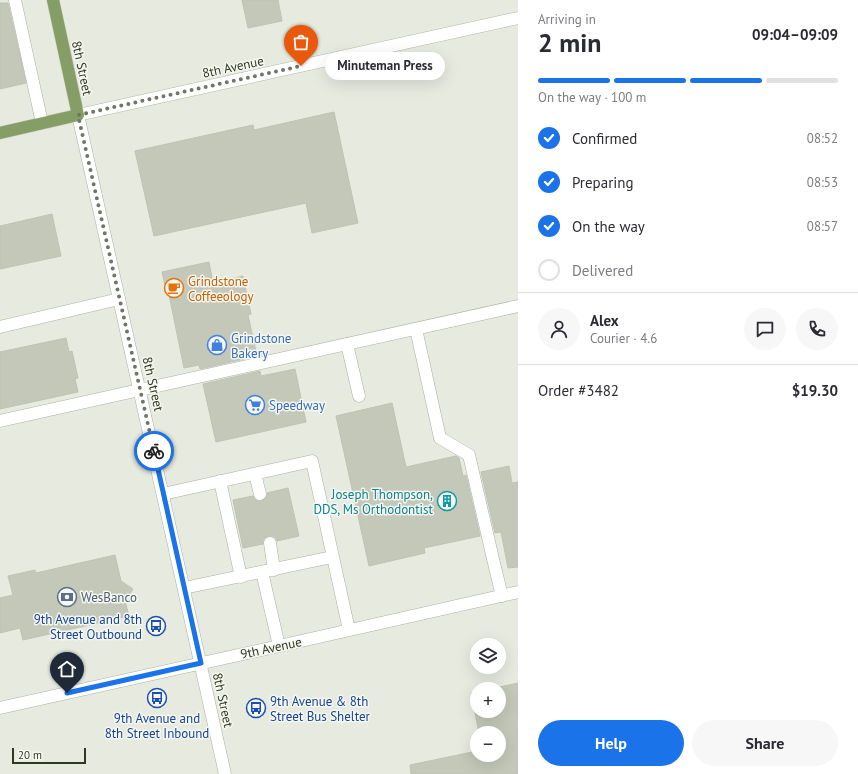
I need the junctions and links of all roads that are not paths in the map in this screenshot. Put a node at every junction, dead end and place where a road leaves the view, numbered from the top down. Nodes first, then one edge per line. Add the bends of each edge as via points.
1 (15, 0) edge
2 (53, 0) edge
3 (518, 18) edge
4 (78, 115) junction
5 (42, 123) junction
6 (0, 133) edge
7 (120, 299) junction
8 (518, 306) edge
9 (0, 327) edge
10 (416, 329) junction
11 (347, 344) junction
12 (140, 390) junction
13 (360, 396) dead end
14 (0, 421) edge
15 (255, 474) junction
16 (220, 481) junction
17 (163, 494) junction
18 (260, 494) dead end
19 (270, 543) dead end
20 (332, 557) junction
21 (274, 570) junction
22 (262, 572) junction
23 (241, 577) junction
24 (184, 588) junction
25 (518, 592) edge
26 (502, 596) junction
27 (349, 630) junction
28 (279, 646) junction
29 (201, 663) junction
30 (0, 708) edge
31 (225, 774) edge

1 - 5 street
2 - 4 main road, 8th Street
3 - 4 street, 8th Avenue
4 - 5 main road, 8th Avenue
4 - 7 street, 8th Street
5 - 6 main road, 8th Avenue
7 - 9 street
7 - 12 street, 8th Street
8 - 10 street
10 - 11 street
10 - 26 street via 440,438 469,455
11 - 12 street
11 - 13 street
12 - 14 street
12 - 17 street, 8th Street
15 - 16 street
15 - 18 street
15 - 20 street via 312,461
16 - 17 street
16 - 23 street
17 - 24 street, 8th Street
19 - 21 street
20 - 21 street
20 - 27 street
21 - 22 street
22 - 23 street
22 - 28 street
23 - 24 street
24 - 29 street, 8th Street
25 - 26 street, 9th Avenue
26 - 27 street, 9th Avenue
27 - 28 street, 9th Avenue
28 - 29 street, 9th Avenue
29 - 30 street, 9th Avenue
29 - 31 street, 8th Street

